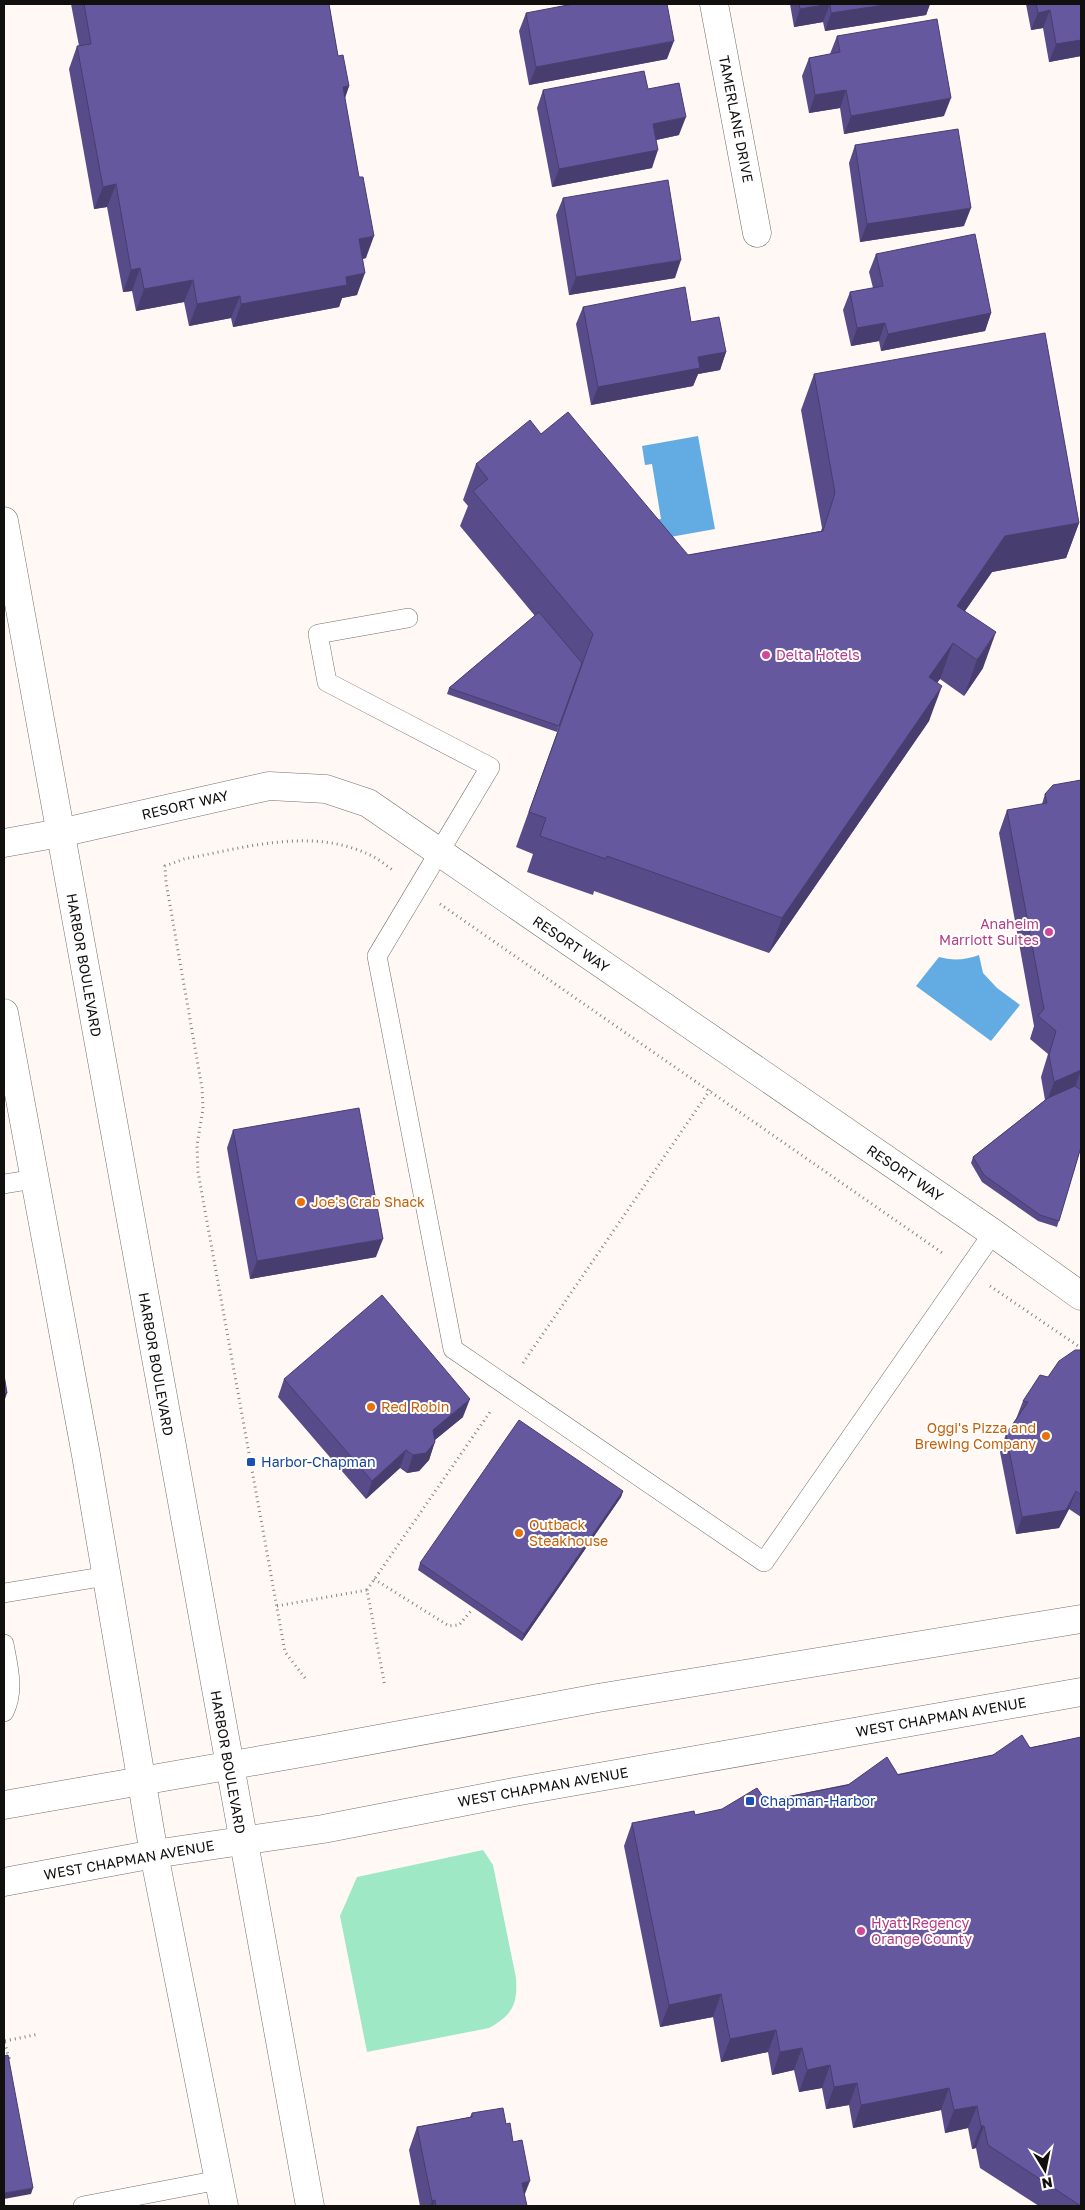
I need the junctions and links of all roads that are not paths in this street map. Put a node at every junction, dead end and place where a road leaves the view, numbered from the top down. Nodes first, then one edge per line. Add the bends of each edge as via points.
1 (714, 4) edge
2 (757, 234) dead end
3 (4, 521) edge
4 (408, 618) dead end
5 (60, 833) junction
6 (4, 843) edge
7 (438, 852) junction
8 (4, 1013) edge
9 (34, 1179) junction
10 (4, 1184) edge
11 (993, 1233) junction
12 (1081, 1296) edge
13 (107, 1576) junction
14 (4, 1593) edge
15 (1081, 1619) edge
16 (4, 1644) edge
17 (1081, 1692) edge
18 (4, 1712) edge
19 (228, 1765) junction
20 (143, 1781) junction
21 (4, 1805) edge
22 (242, 1840) junction
23 (154, 1854) junction
24 (4, 1882) edge
25 (222, 2193) edge
26 (83, 2206) edge
27 (310, 2206) edge

1 - 2 main road, TAMERLANE DRIVE
3 - 5 main road, HARBOR BOULEVARD
4 - 7 lane via 318,634 327,682 490,767
5 - 6 main road, RESORT WAY
5 - 7 main road, RESORT WAY via 269,786 326,790 368,803
5 - 19 main road, HARBOR BOULEVARD
7 - 11 main road, RESORT WAY
7 - 11 lane via 377,956 453,1350 764,1562
8 - 9 main road
9 - 10 lane
9 - 13 main road
11 - 12 main road, RESORT WAY
13 - 14 lane
13 - 20 main road
15 - 19 main road via 598,1698
16 - 18 lane via 10,1682
17 - 22 main road, WEST CHAPMAN AVENUE via 323,1829
19 - 20 main road
19 - 22 main road, HARBOR BOULEVARD
20 - 21 main road
20 - 23 main road
22 - 23 main road, WEST CHAPMAN AVENUE
22 - 27 main road, HARBOR BOULEVARD
23 - 24 main road, WEST CHAPMAN AVENUE
23 - 25 main road
25 - 26 lane

